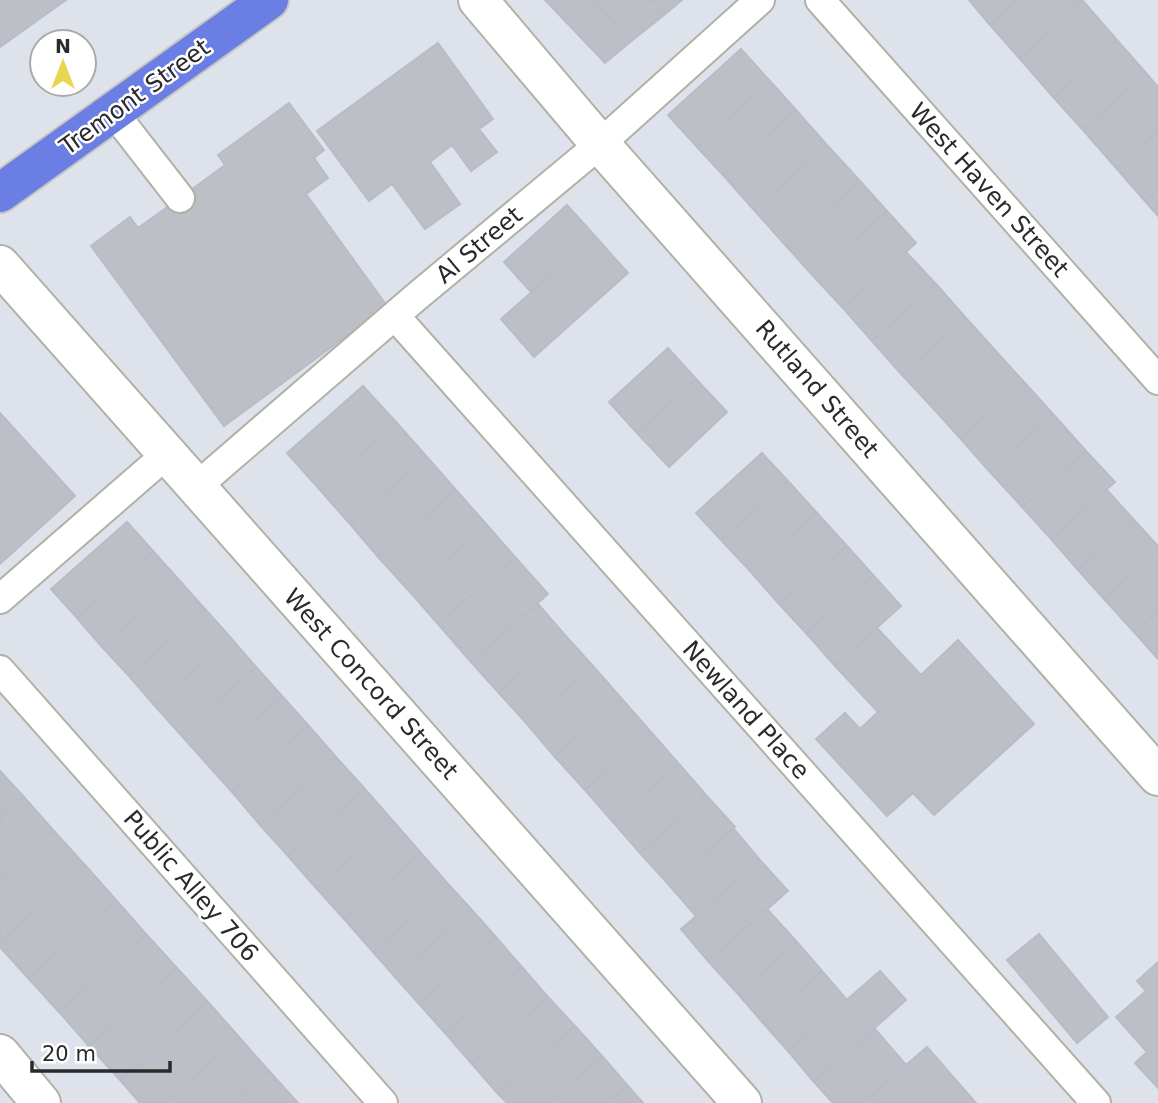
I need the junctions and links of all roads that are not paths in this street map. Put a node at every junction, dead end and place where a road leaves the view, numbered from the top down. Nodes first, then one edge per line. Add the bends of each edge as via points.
1 (270, 0) edge
2 (478, 0) edge
3 (760, 0) edge
4 (820, 0) edge
5 (114, 113) junction
6 (600, 144) junction
7 (0, 193) edge
8 (180, 198) dead end
9 (0, 265) edge
10 (395, 316) junction
11 (1158, 380) edge
12 (168, 453) junction
13 (195, 486) junction
14 (0, 599) edge
15 (0, 670) edge
16 (1158, 776) edge
17 (0, 1055) edge
18 (41, 1103) edge
19 (383, 1103) edge
20 (742, 1103) edge
21 (1096, 1103) edge

1 - 5 main road, Tremont Street
2 - 6 street, Rutland Street
3 - 6 lane, Al Street
4 - 11 lane, West Haven Street
5 - 7 main road, Tremont Street
5 - 8 lane
6 - 10 lane, Al Street
6 - 16 street, Rutland Street
9 - 12 street, West Concord Street
10 - 13 lane, Al Street
10 - 21 lane, Newland Place
12 - 13 street, West Concord Street
12 - 14 lane
13 - 20 street, West Concord Street
15 - 19 lane, Public Alley 706
17 - 18 street

